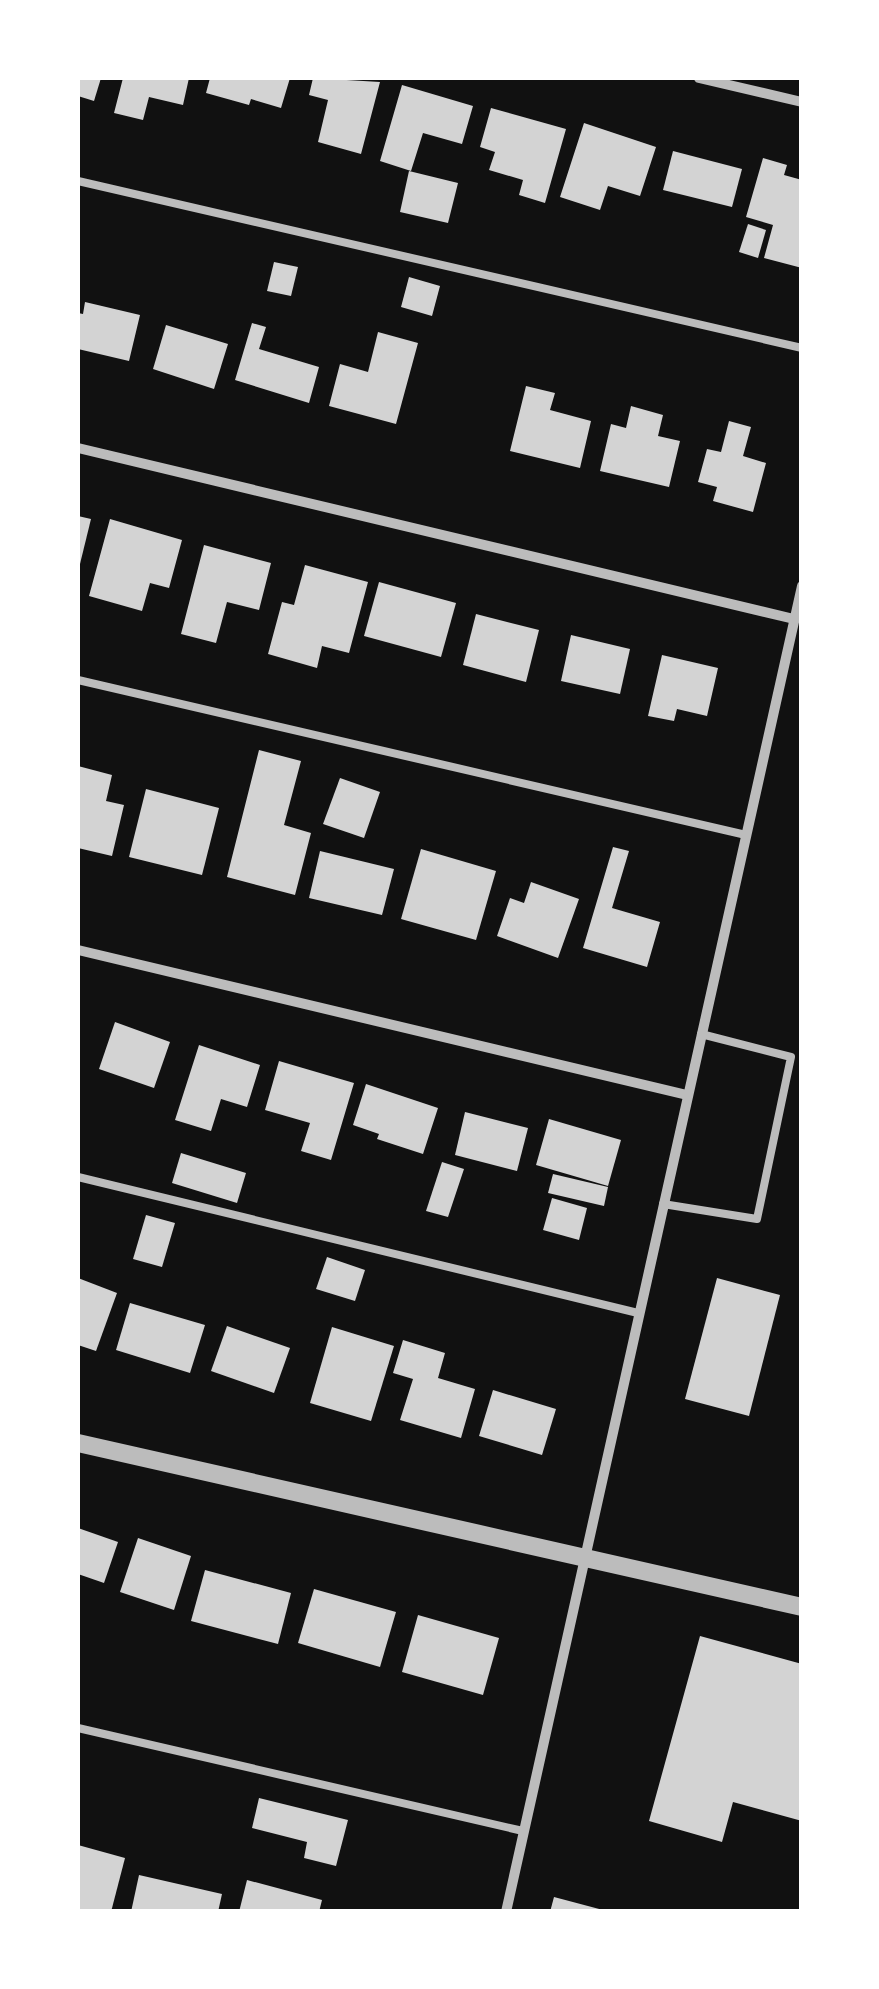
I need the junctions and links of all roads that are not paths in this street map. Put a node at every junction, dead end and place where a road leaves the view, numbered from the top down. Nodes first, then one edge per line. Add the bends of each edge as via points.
1 (699, 78) edge
2 (802, 102) edge
3 (78, 181) edge
4 (802, 348) edge
5 (78, 448) edge
6 (802, 586) edge
7 (794, 619) junction
8 (78, 680) edge
9 (746, 835) junction
10 (78, 950) edge
11 (701, 1034) junction
12 (687, 1095) junction
13 (78, 1177) edge
14 (663, 1204) junction
15 (638, 1313) junction
16 (78, 1444) edge
17 (584, 1557) junction
18 (802, 1607) edge
19 (78, 1728) edge
20 (523, 1831) junction
21 (506, 1912) edge

1 - 2 street
3 - 4 lane
5 - 7 street
6 - 7 street
7 - 9 street
8 - 9 lane
9 - 11 street
10 - 12 street
11 - 12 street
11 - 14 lane via 791,1057 756,1220
12 - 14 street
13 - 15 lane
14 - 15 street
15 - 17 street
16 - 17 street
17 - 18 street
17 - 20 street
19 - 20 lane
20 - 21 street

